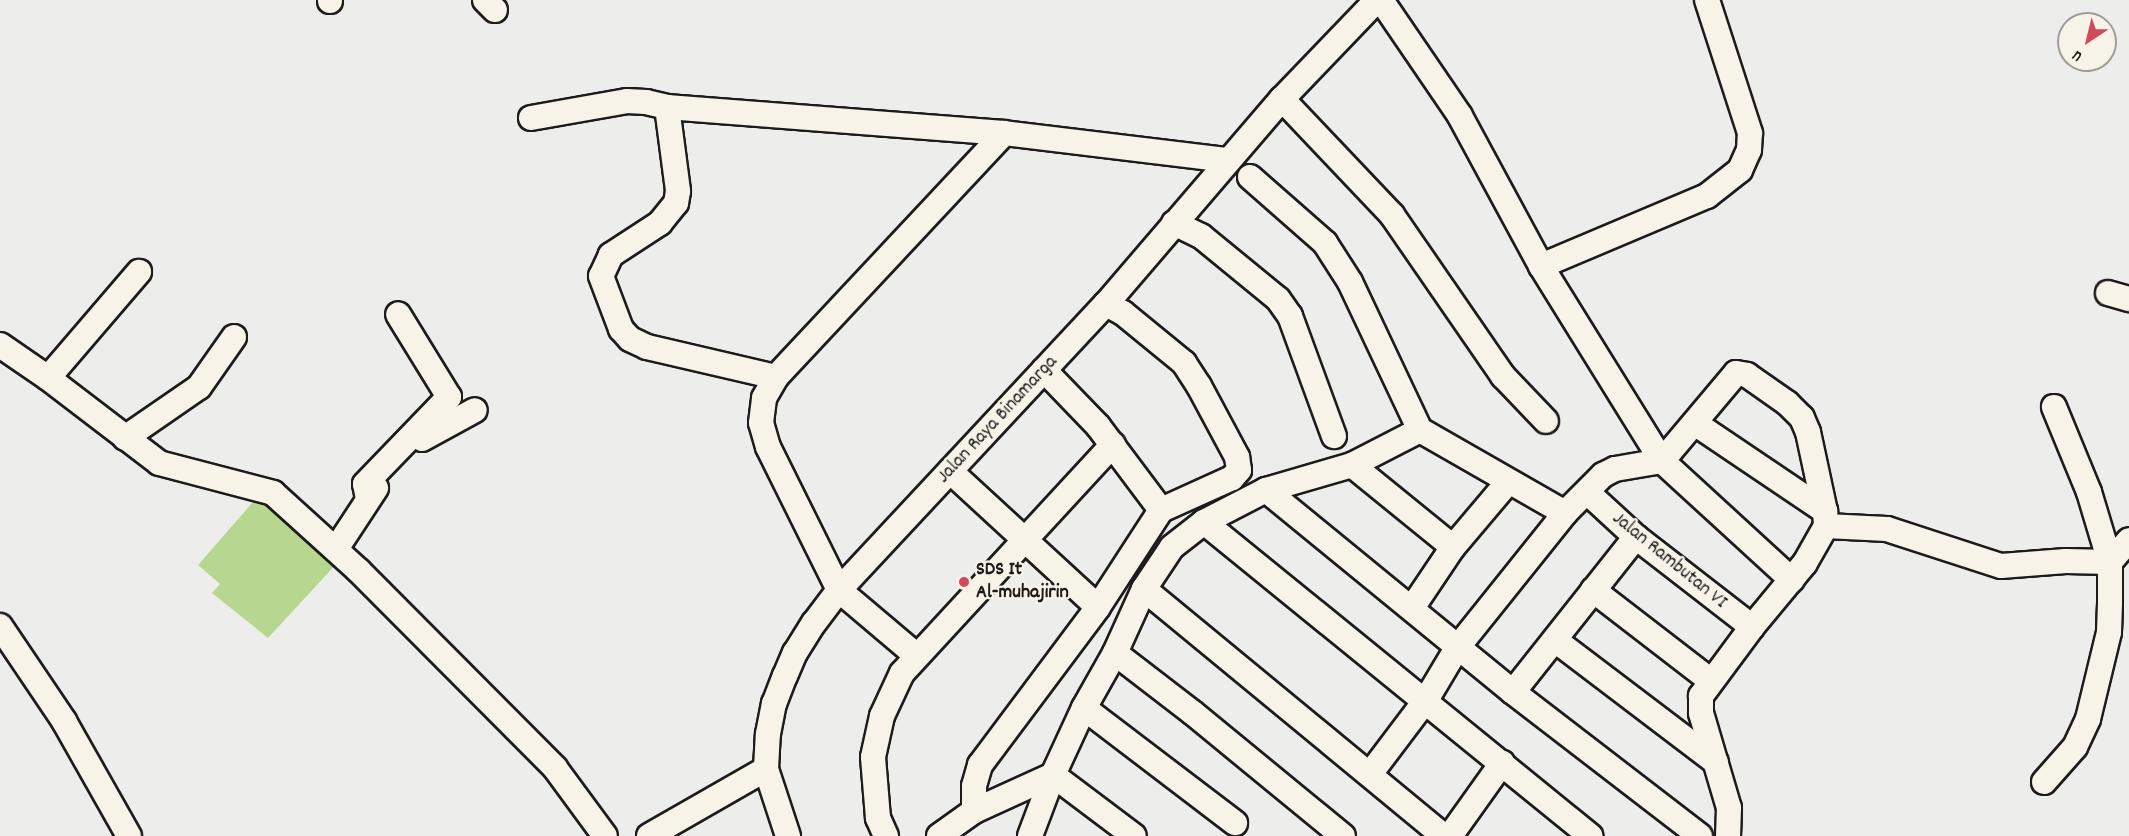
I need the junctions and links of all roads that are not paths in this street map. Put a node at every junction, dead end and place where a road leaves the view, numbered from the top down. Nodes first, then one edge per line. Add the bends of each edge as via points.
1 (1379, 0) edge
2 (1707, 0) edge
3 (1282, 99) junction
4 (667, 107) junction
5 (531, 118) dead end
6 (1004, 134) junction
7 (1228, 160) junction
8 (1250, 177) dead end
9 (1174, 223) junction
10 (1541, 266) junction
11 (139, 272) dead end
12 (1106, 303) junction
13 (398, 314) dead end
14 (234, 337) dead end
15 (0, 345) edge
16 (1044, 370) junction
17 (776, 377) junction
18 (48, 378) junction
19 (2054, 407) dead end
20 (475, 410) dead end
21 (1546, 421) dead end
22 (1696, 424) junction
23 (1420, 430) junction
24 (1334, 436) dead end
25 (124, 438) junction
26 (1113, 444) junction
27 (1662, 461) junction
28 (1352, 465) junction
29 (950, 471) junction
30 (1508, 482) junction
31 (1266, 490) junction
32 (1587, 492) junction
33 (368, 499) junction
34 (1161, 510) junction
35 (1565, 513) junction
36 (1825, 518) junction
37 (1204, 522) junction
38 (1636, 537) junction
39 (1023, 539) junction
40 (2129, 540) edge
41 (1453, 548) junction
42 (336, 549) junction
43 (2110, 562) junction
44 (1792, 580) junction
45 (1144, 589) junction
46 (839, 590) junction
47 (1593, 590) junction
48 (1098, 607) junction
49 (1412, 608) junction
50 (0, 626) edge
51 (1752, 627) junction
52 (1555, 639) junction
53 (1457, 648) junction
54 (1115, 653) junction
55 (917, 656) junction
56 (1711, 681) junction
57 (1513, 692) junction
58 (1426, 700) junction
59 (1084, 708) junction
60 (1716, 762) junction
61 (1502, 763) junction
62 (766, 769) junction
63 (1370, 774) junction
64 (1053, 775) junction
65 (2043, 782) dead end
66 (974, 811) junction
67 (1236, 824) dead end
68 (129, 836) edge
69 (605, 836) edge
70 (649, 836) edge
71 (788, 836) edge
72 (886, 836) edge
73 (939, 836) edge
74 (1030, 836) edge
75 (1134, 836) edge
76 (1343, 836) edge
77 (1444, 836) edge
78 (1450, 836) edge
79 (1590, 836) edge
80 (1700, 836) edge
81 (1728, 836) edge

1 - 3 street, Jalan Raya Binamarga
1 - 10 street via 1460,116
2 - 10 street via 1750,133 1749,150 1740,170 1707,196
3 - 7 street, Jalan Raya Binamarga
3 - 21 street via 1392,215 1503,376
4 - 5 street via 627,101
4 - 6 street
4 - 17 street via 678,190 676,203 660,223 611,255 601,276 621,329 630,339 647,347
6 - 7 street
6 - 17 street
7 - 9 street, Jalan Raya Binamarga
8 - 23 street via 1325,243 1350,282
9 - 12 street, Jalan Raya Binamarga
9 - 24 street via 1201,236 1278,299 1290,316
10 - 27 street
11 - 18 street
12 - 16 street, Jalan Raya Binamarga
12 - 34 street via 1184,363 1237,457 1239,470 1232,478
13 - 33 street via 449,397 364,484
14 - 25 street via 199,387
15 - 18 street
16 - 26 street
16 - 29 street, Jalan Raya Binamarga
17 - 46 street via 764,398 761,423 768,447
18 - 25 street
19 - 43 street via 2089,492
20 - 33 street via 425,436 397,461
22 - 27 street
22 - 36 street
22 - 36 street via 1736,373 1747,375 1786,403 1802,418 1808,432
23 - 28 street
23 - 30 street
25 - 42 street via 175,470 273,493
26 - 34 street
26 - 39 street
27 - 32 street via 1615,469
27 - 44 street
28 - 31 street
28 - 41 street
29 - 39 street
29 - 46 street, Jalan Raya Binamarga
30 - 35 street
30 - 41 street
31 - 37 street
31 - 49 street
32 - 35 street
32 - 38 street, Jalan Rambutan VI
33 - 42 street
34 - 48 street
35 - 53 street
36 - 43 street via 1887,529 2001,566
36 - 44 street via 1805,563
37 - 45 street via 1172,547
37 - 58 street
38 - 47 street
38 - 51 street, Jalan Rambutan VI
39 - 48 street
39 - 55 street
40 - 43 street
41 - 49 street
42 - 69 street via 555,768
43 - 65 street via 2109,632 2095,699 2075,747
44 - 51 street
45 - 54 street
45 - 63 street
46 - 55 street
46 - 62 street, Jalan Raya Binamarga via 801,643 785,676 774,704
47 - 52 street
47 - 56 street
48 - 66 street via 980,765 974,786
49 - 53 street
50 - 68 street via 64,721
51 - 56 street
52 - 57 street
52 - 60 street
53 - 57 street
53 - 58 street
54 - 59 street
54 - 76 street
55 - 72 street via 902,673 882,716 873,757 878,818
56 - 60 street via 1701,696 1701,712
57 - 80 street
58 - 61 street
58 - 63 street
59 - 64 street
59 - 67 street
60 - 81 street via 1729,808
61 - 78 street
61 - 79 street
62 - 70 street
62 - 71 street
63 - 77 street
64 - 66 street
64 - 74 street
64 - 75 street
66 - 73 street

